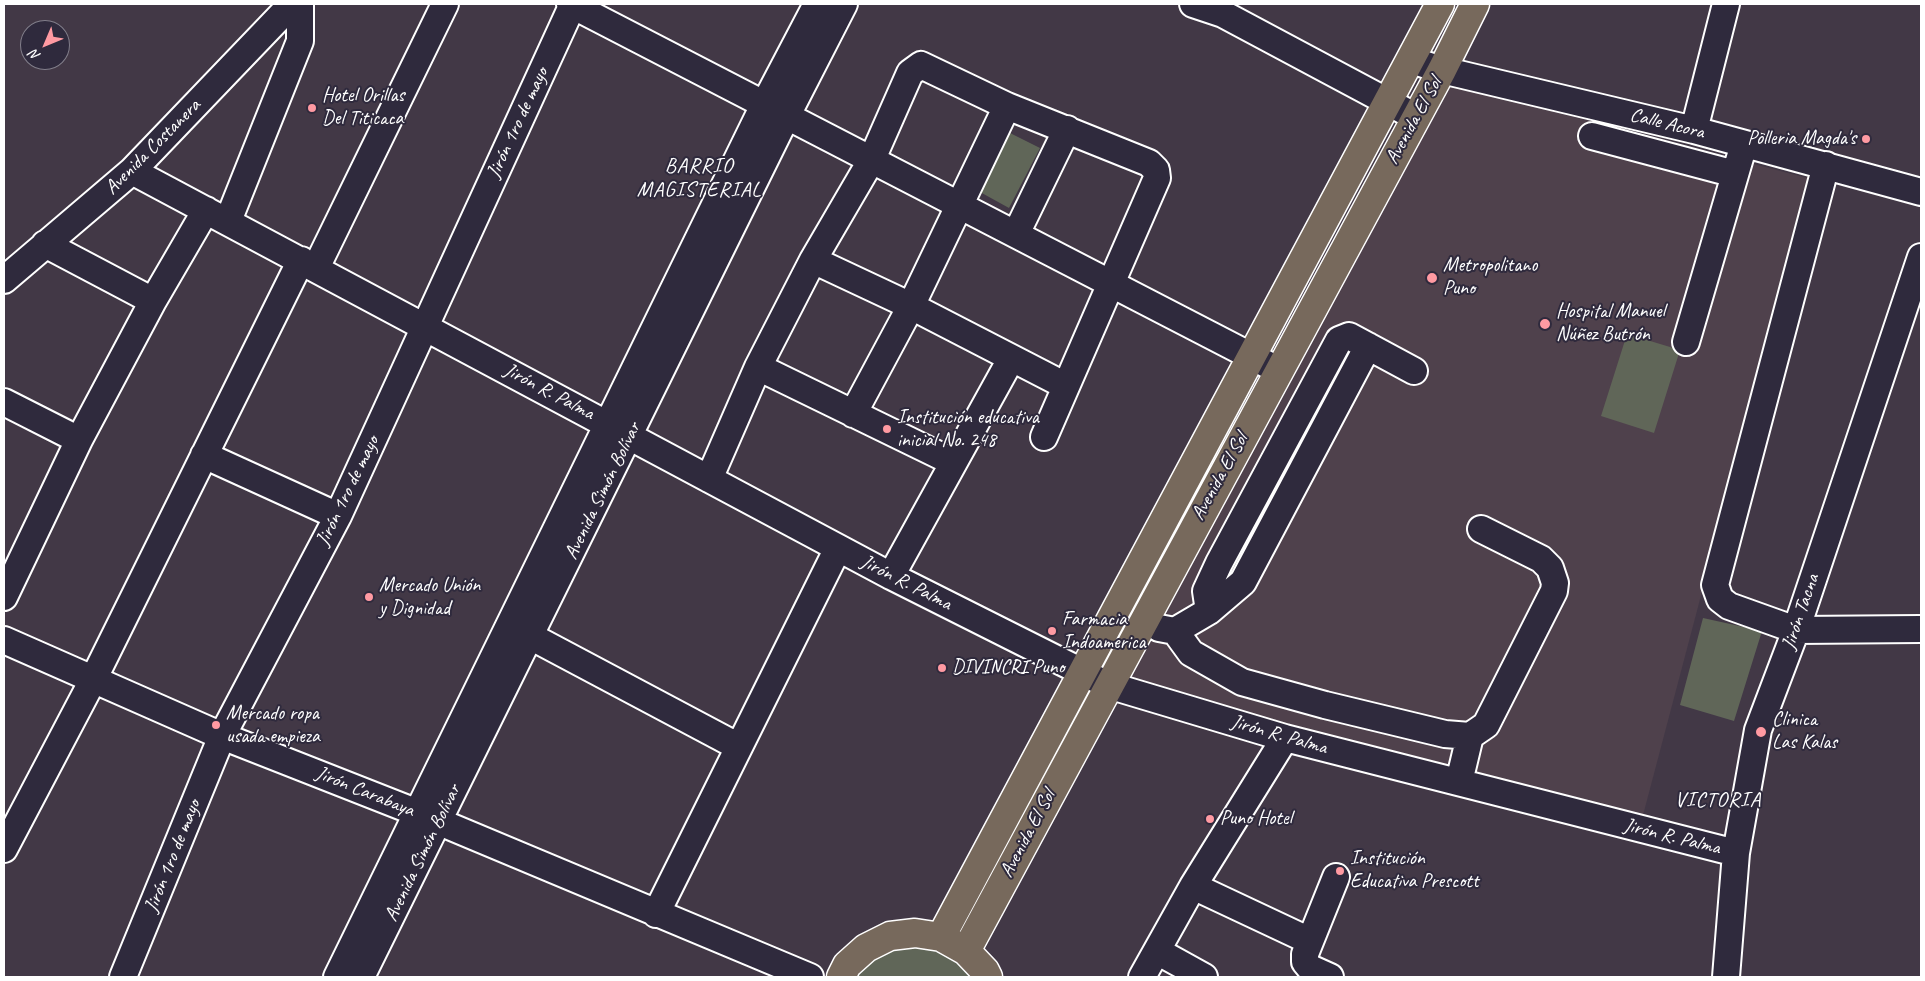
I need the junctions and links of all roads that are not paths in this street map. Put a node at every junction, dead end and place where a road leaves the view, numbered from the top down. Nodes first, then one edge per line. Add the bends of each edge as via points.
1 (292, 4) edge
2 (300, 4) edge
3 (445, 4) edge
4 (572, 4) edge
5 (817, 4) edge
6 (844, 4) edge
7 (1193, 4) edge
8 (1440, 4) edge
9 (1474, 4) edge
10 (1726, 4) edge
11 (1411, 60) junction
12 (1442, 70) junction
13 (1388, 102) junction
14 (1007, 106) junction
15 (775, 111) junction
16 (1416, 117) junction
17 (1067, 129) junction
18 (1694, 130) junction
19 (1592, 136) dead end
20 (1744, 144) junction
21 (872, 159) junction
22 (1826, 165) junction
23 (132, 171) junction
24 (1735, 174) junction
25 (1921, 192) edge
26 (958, 204) junction
27 (217, 215) junction
28 (1016, 234) junction
29 (45, 244) junction
30 (1921, 257) edge
31 (813, 260) junction
32 (308, 264) junction
33 (4, 280) edge
34 (1112, 286) junction
35 (153, 301) junction
36 (911, 306) junction
37 (425, 326) junction
38 (1686, 342) dead end
39 (1250, 356) junction
40 (1011, 359) junction
41 (758, 367) junction
42 (1278, 370) junction
43 (1414, 371) dead end
44 (1066, 386) junction
45 (4, 402) edge
46 (853, 414) junction
47 (619, 430) junction
48 (1044, 437) dead end
49 (80, 440) junction
50 (204, 455) junction
51 (953, 462) junction
52 (710, 479) junction
53 (338, 516) junction
54 (1481, 529) dead end
55 (838, 548) junction
56 (891, 576) junction
57 (4, 597) edge
58 (1142, 620) junction
59 (1921, 629) edge
60 (1796, 630) junction
61 (1175, 631) junction
62 (530, 636) junction
63 (4, 640) edge
64 (1081, 673) junction
65 (93, 680) junction
66 (1108, 685) junction
67 (222, 736) junction
68 (1470, 736) junction
69 (1285, 738) junction
70 (739, 747) junction
71 (1459, 782) junction
72 (428, 817) junction
73 (4, 849) edge
74 (1736, 853) junction
75 (1336, 878) dead end
76 (1194, 886) junction
77 (656, 914) junction
78 (941, 937) junction
79 (1310, 941) junction
80 (966, 951) junction
81 (1157, 951) junction
82 (122, 977) edge
83 (337, 977) edge
84 (361, 977) edge
85 (810, 977) edge
86 (841, 977) edge
87 (988, 977) edge
88 (1142, 977) edge
89 (1204, 977) edge
90 (1330, 977) edge
91 (1726, 977) edge

1 - 23 street, Avenida Costanera
2 - 27 street via 300,40
3 - 32 street
4 - 15 street
4 - 37 street, Jirón 1ro de mayo
5 - 15 street, Avenida Simón Bolívar
6 - 15 street, Avenida Simón Bolívar
7 - 13 street via 1223,14
8 - 11 main road, Avenida El Sol
9 - 12 main road, Avenida El Sol
10 - 18 street
11 - 12 street, Calle Acora
11 - 13 main road, Avenida El Sol
12 - 16 main road, Avenida El Sol
12 - 18 street, Calle Acora
13 - 16 street
13 - 39 main road, Avenida El Sol
14 - 17 street
14 - 21 street via 926,66 915,67
14 - 26 street
15 - 21 street
15 - 47 street, Avenida Simón Bolívar
16 - 42 main road, Avenida El Sol
17 - 28 street
17 - 34 street via 1149,163 1156,170 1158,178
18 - 20 street, Calle Acora
19 - 24 street
20 - 22 street, Calle Acora
20 - 24 street
21 - 26 street
21 - 31 street
22 - 25 street, Calle Acora
22 - 60 street via 1715,585 1720,599 1729,606
23 - 27 street, Jirón R. Palma
23 - 29 street, Avenida Costanera
24 - 38 street
26 - 28 street
26 - 36 street
27 - 32 street, Jirón R. Palma
27 - 35 street
28 - 34 street
29 - 33 street, Avenida Costanera
29 - 35 street
30 - 60 street, Jirón Tacna
31 - 36 street
31 - 41 street
32 - 37 street, Jirón R. Palma
32 - 50 street
34 - 39 street
34 - 44 street
35 - 49 street
36 - 40 street
36 - 46 street
37 - 47 street, Jirón R. Palma
37 - 53 street, Jirón 1ro de mayo
39 - 42 street
39 - 64 main road, Avenida El Sol
40 - 44 street
40 - 51 street
41 - 46 street
41 - 52 street
42 - 58 main road, Avenida El Sol
43 - 61 street via 1349,336 1336,344 1219,563 1206,591 1209,611
44 - 48 street
45 - 49 street
46 - 51 street
47 - 52 street, Jirón R. Palma
47 - 62 street, Avenida Simón Bolívar
47 - 72 street, Avenida Simón Bolívar
49 - 57 street
50 - 53 street
50 - 65 street
51 - 56 street
52 - 55 street, Jirón R. Palma
53 - 67 street, Jirón 1ro de mayo
54 - 68 street via 1540,560 1550,568 1555,583 1554,591 1486,725
55 - 56 street, Jirón R. Palma
55 - 70 street
56 - 64 street, Jirón R. Palma
58 - 61 street via 1160,629
58 - 66 main road, Avenida El Sol
59 - 60 street
60 - 74 street, Jirón Tacna via 1758,730
61 - 68 street via 1190,654 1242,682 1445,734
62 - 70 street
62 - 72 street, Avenida Simón Bolívar
63 - 65 street, Jirón Carabaya
64 - 66 street, Jirón R. Palma
64 - 78 main road, Avenida El Sol
65 - 67 street, Jirón Carabaya
65 - 73 street
66 - 69 street, Jirón R. Palma
66 - 80 main road, Avenida El Sol
67 - 72 street, Jirón Carabaya
67 - 82 street, Jirón 1ro de mayo
68 - 71 street
69 - 71 street, Jirón R. Palma
69 - 76 street
70 - 77 street
71 - 74 street, Jirón R. Palma
72 - 77 street, Jirón Carabaya
72 - 83 street, Avenida Simón Bolívar
72 - 84 street, Avenida Simón Bolívar
74 - 91 street, Jirón Tacna
75 - 79 street
76 - 79 street
76 - 81 street
77 - 85 street, Jirón Carabaya
78 - 80 main road
78 - 86 main road via 915,933 890,936 866,948 848,965
79 - 90 street via 1304,962
80 - 87 main road
81 - 88 street
81 - 89 street

